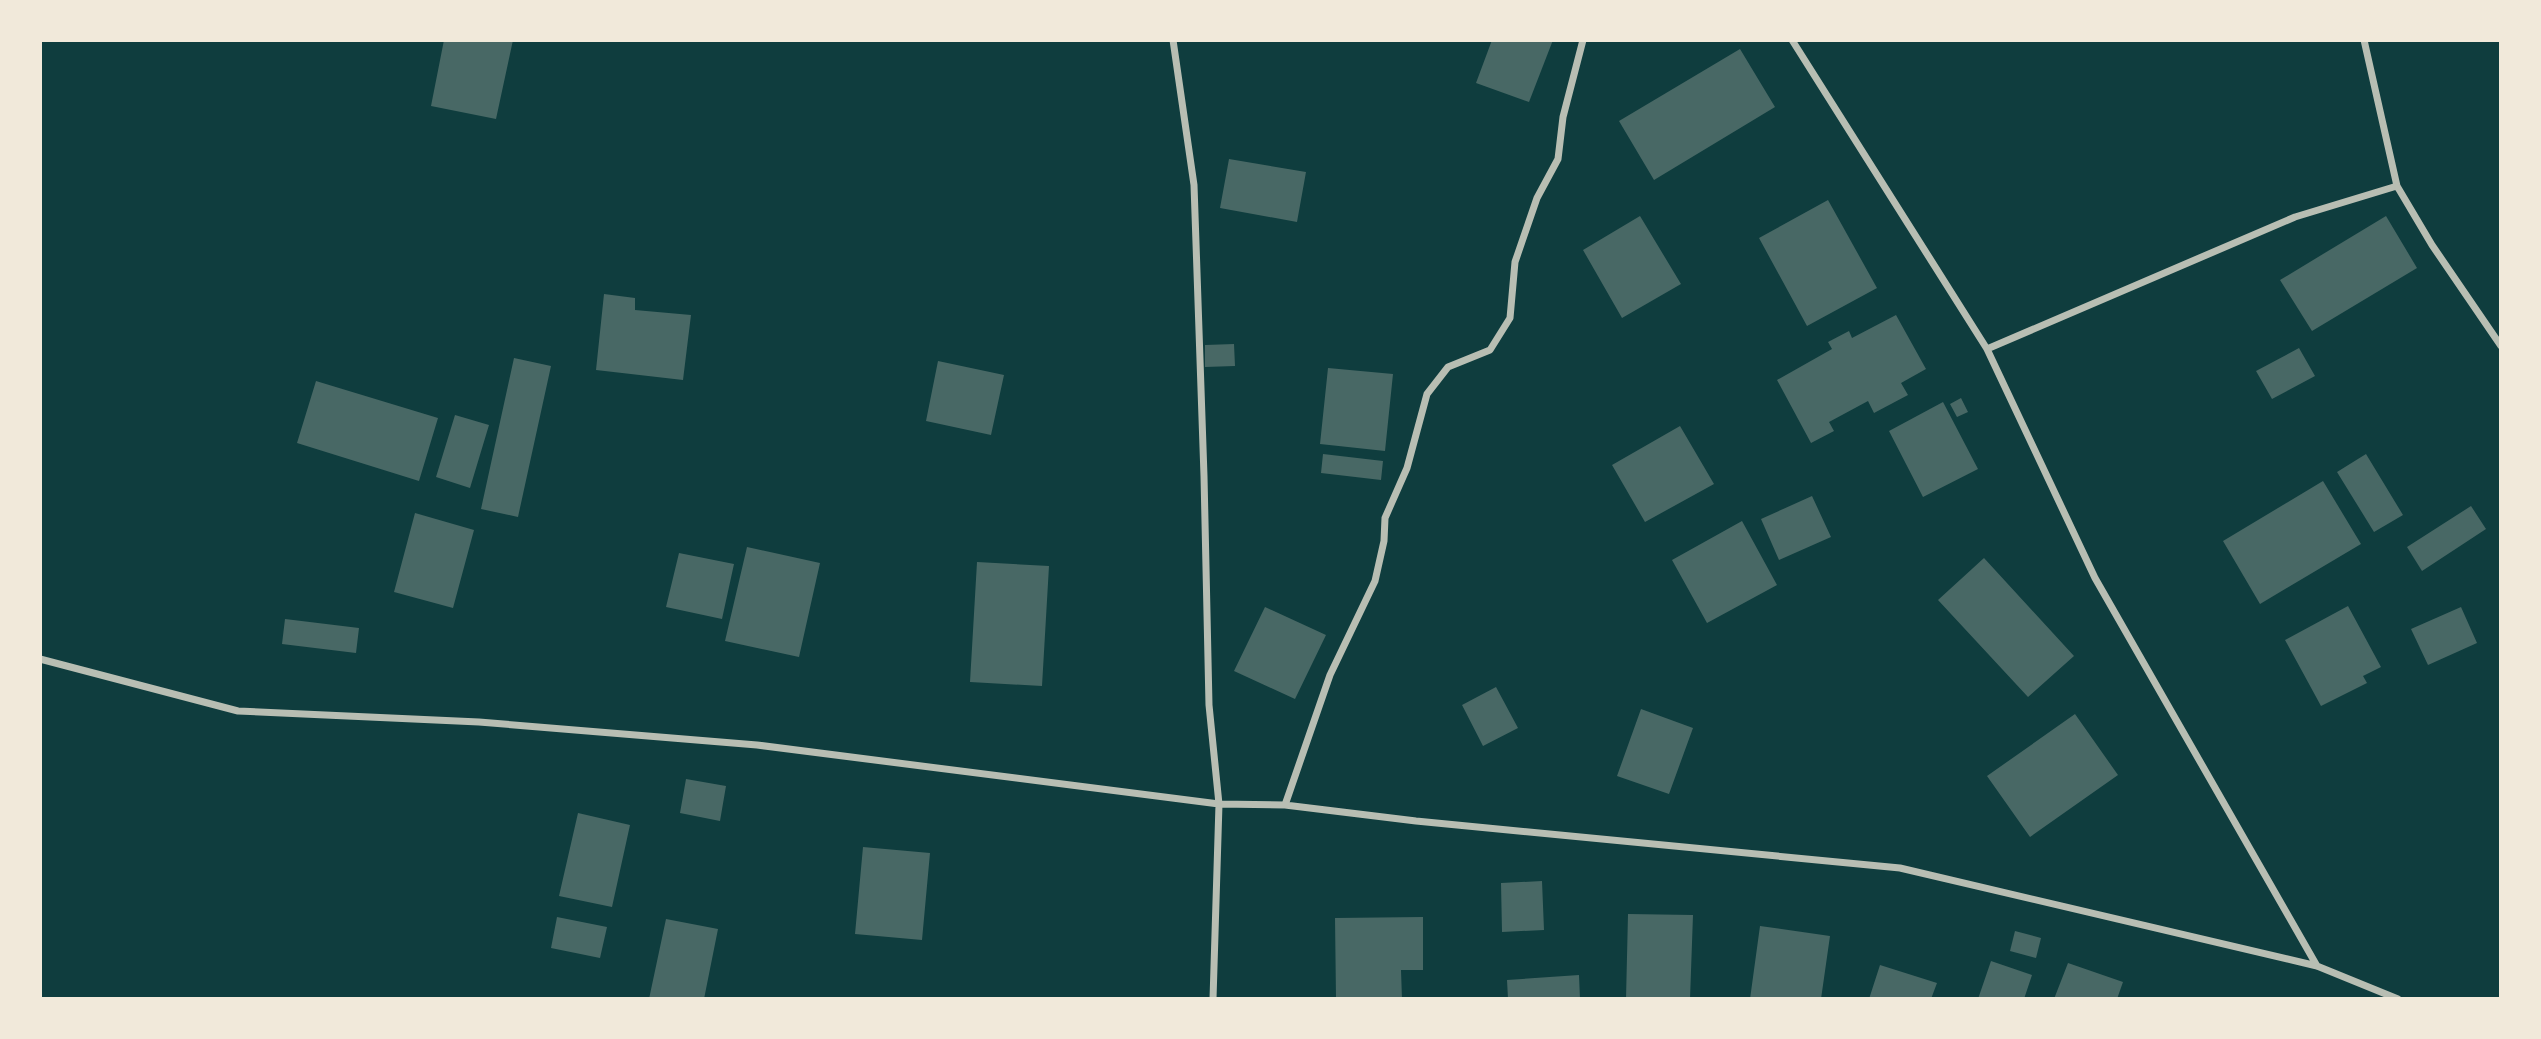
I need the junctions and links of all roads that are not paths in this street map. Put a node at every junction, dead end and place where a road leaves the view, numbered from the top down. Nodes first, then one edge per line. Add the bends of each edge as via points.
1 (1173, 40) edge
2 (1583, 40) edge
3 (1792, 40) edge
4 (2364, 40) edge
5 (2397, 187) junction
6 (2501, 346) edge
7 (1987, 349) junction
8 (40, 659) edge
9 (1219, 804) junction
10 (1285, 806) junction
11 (2318, 966) junction
12 (1213, 999) edge
13 (2398, 999) edge

1 - 9 street via 1194,185 1209,705
2 - 10 street via 1563,117 1558,159 1537,198 1515,262 1510,318 1490,350 1448,367 1427,394 1407,468 1385,518 1375,581 1330,675
3 - 7 street
4 - 5 street
5 - 6 street
5 - 7 street via 2295,217
7 - 11 street via 2095,578
8 - 9 street via 238,711 479,722 757,745
9 - 10 street
9 - 12 street
10 - 11 street via 1900,868
11 - 13 street

